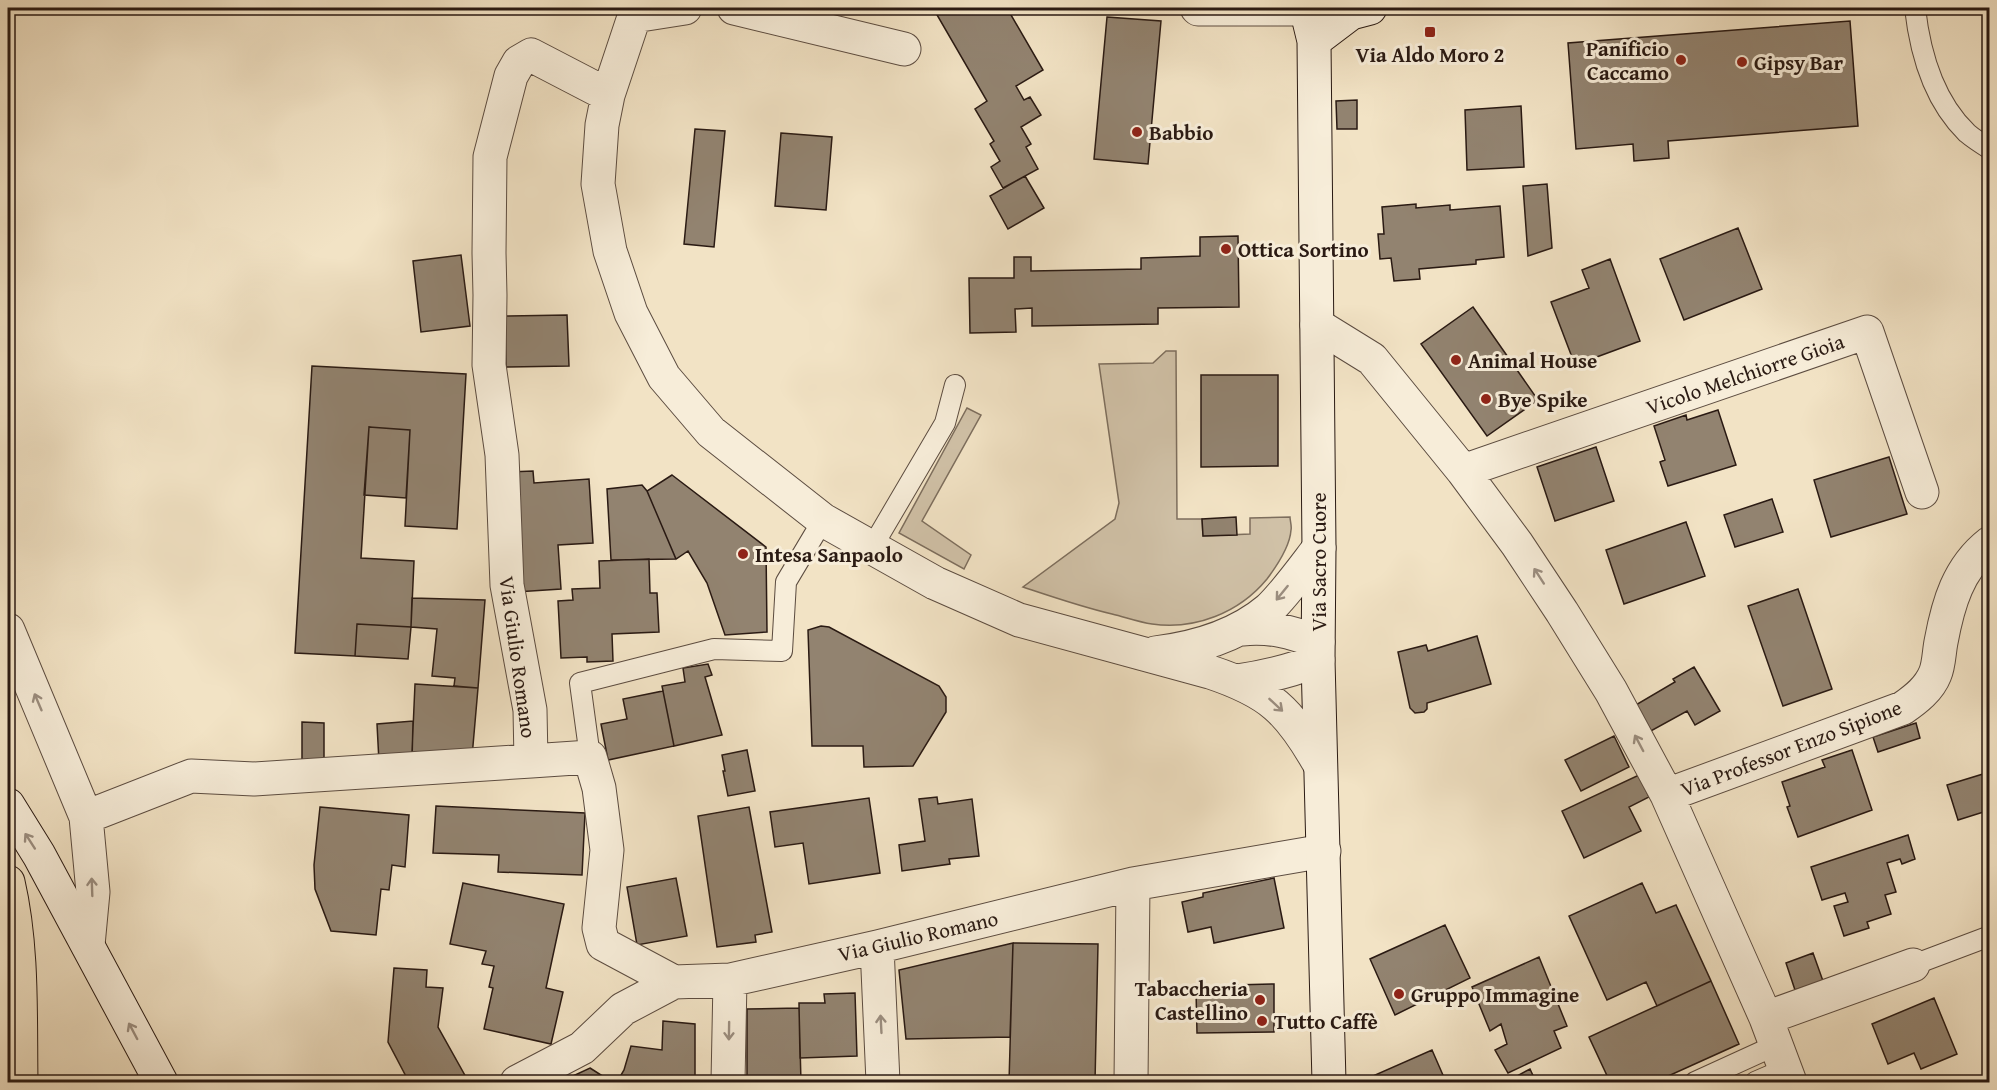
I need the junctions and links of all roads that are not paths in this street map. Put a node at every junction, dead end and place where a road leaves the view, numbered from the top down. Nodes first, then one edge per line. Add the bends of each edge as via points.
1 (685, 8) edge
2 (734, 8) edge
3 (1197, 8) edge
4 (1306, 8) edge
5 (1370, 8) edge
6 (1915, 8) edge
7 (635, 12) edge
8 (1314, 41) junction
9 (904, 49) dead end
10 (608, 95) junction
11 (1989, 149) edge
12 (1317, 325) junction
13 (955, 385) dead end
14 (1463, 471) junction
15 (1922, 492) dead end
16 (823, 520) junction
17 (1989, 543) edge
18 (1319, 548) junction
19 (871, 549) junction
20 (1242, 629) junction
21 (8, 630) edge
22 (1318, 651) junction
23 (1144, 654) junction
24 (1237, 681) junction
25 (590, 757) junction
26 (531, 762) junction
27 (1320, 765) junction
28 (1667, 795) junction
29 (8, 805) edge
30 (86, 818) junction
31 (1324, 851) junction
32 (8, 882) edge
33 (1133, 884) junction
34 (1989, 936) edge
35 (87, 945) junction
36 (877, 947) junction
37 (1913, 965) joint
38 (730, 980) junction
39 (674, 982) junction
40 (1780, 1053) edge
41 (21, 1083) edge
42 (161, 1083) edge
43 (517, 1083) edge
44 (728, 1083) edge
45 (883, 1083) edge
46 (1131, 1083) edge
47 (1329, 1083) edge
48 (1695, 1083) edge
49 (1755, 1083) edge

1 - 7 street
2 - 9 street
3 - 4 street
4 - 8 street, Via Sacro Cuore
5 - 8 street via 1351,13
6 - 11 lane via 1920,47 1938,95 1967,132
7 - 10 street
8 - 12 street, Via Sacro Cuore
10 - 16 street via 597,184 610,251 631,313 664,377 711,432
10 - 26 street, Via Giulio Romano via 531,55 519,62 511,76 490,157 489,365 502,455 507,585 530,710
12 - 14 street via 1372,358
12 - 18 street, Via Sacro Cuore
13 - 19 lane via 945,423
14 - 15 street, Vicolo Melchiorre Gioia via 1867,332
28 -> 14 street via 1611,691 1568,622
16 - 19 street
16 - 25 lane via 786,582 782,651 714,649 580,683
17 - 28 street, Via Professor Enzo Sipione via 1966,567 1956,586 1935,674 1922,695 1904,708
18 -> 20 street via 1270,608
18 - 22 street, Via Sacro Cuore
19 - 23 street via 935,584 1018,620
20 - 22 street via 1262,627 1293,632
20 - 23 street via 1184,650
30 -> 21 street
22 - 24 street via 1286,672
22 - 27 street, Via Sacro Cuore
23 - 24 street
24 -> 27 street via 1268,698 1288,717
25 - 26 street, Via Giulio Romano
25 - 39 street via 599,788 607,850 598,928 603,944
26 - 30 street via 254,779 191,776
27 - 31 street, Via Sacro Cuore
28 - 40 street
35 -> 29 street
35 -> 30 street via 93,892
31 - 33 street, Via Giulio Romano
31 - 47 street, Via Sacro Cuore
32 - 41 main road via 15,912
33 - 36 street, Via Giulio Romano
33 - 46 street
34 - 37 lane
42 -> 35 street
36 - 38 street, Via Giulio Romano
45 -> 36 street
37 - 40 street
38 - 39 street, Via Giulio Romano
38 -> 44 street
39 - 43 street via 623,1009 582,1047
40 - 48 lane
40 - 49 lane

